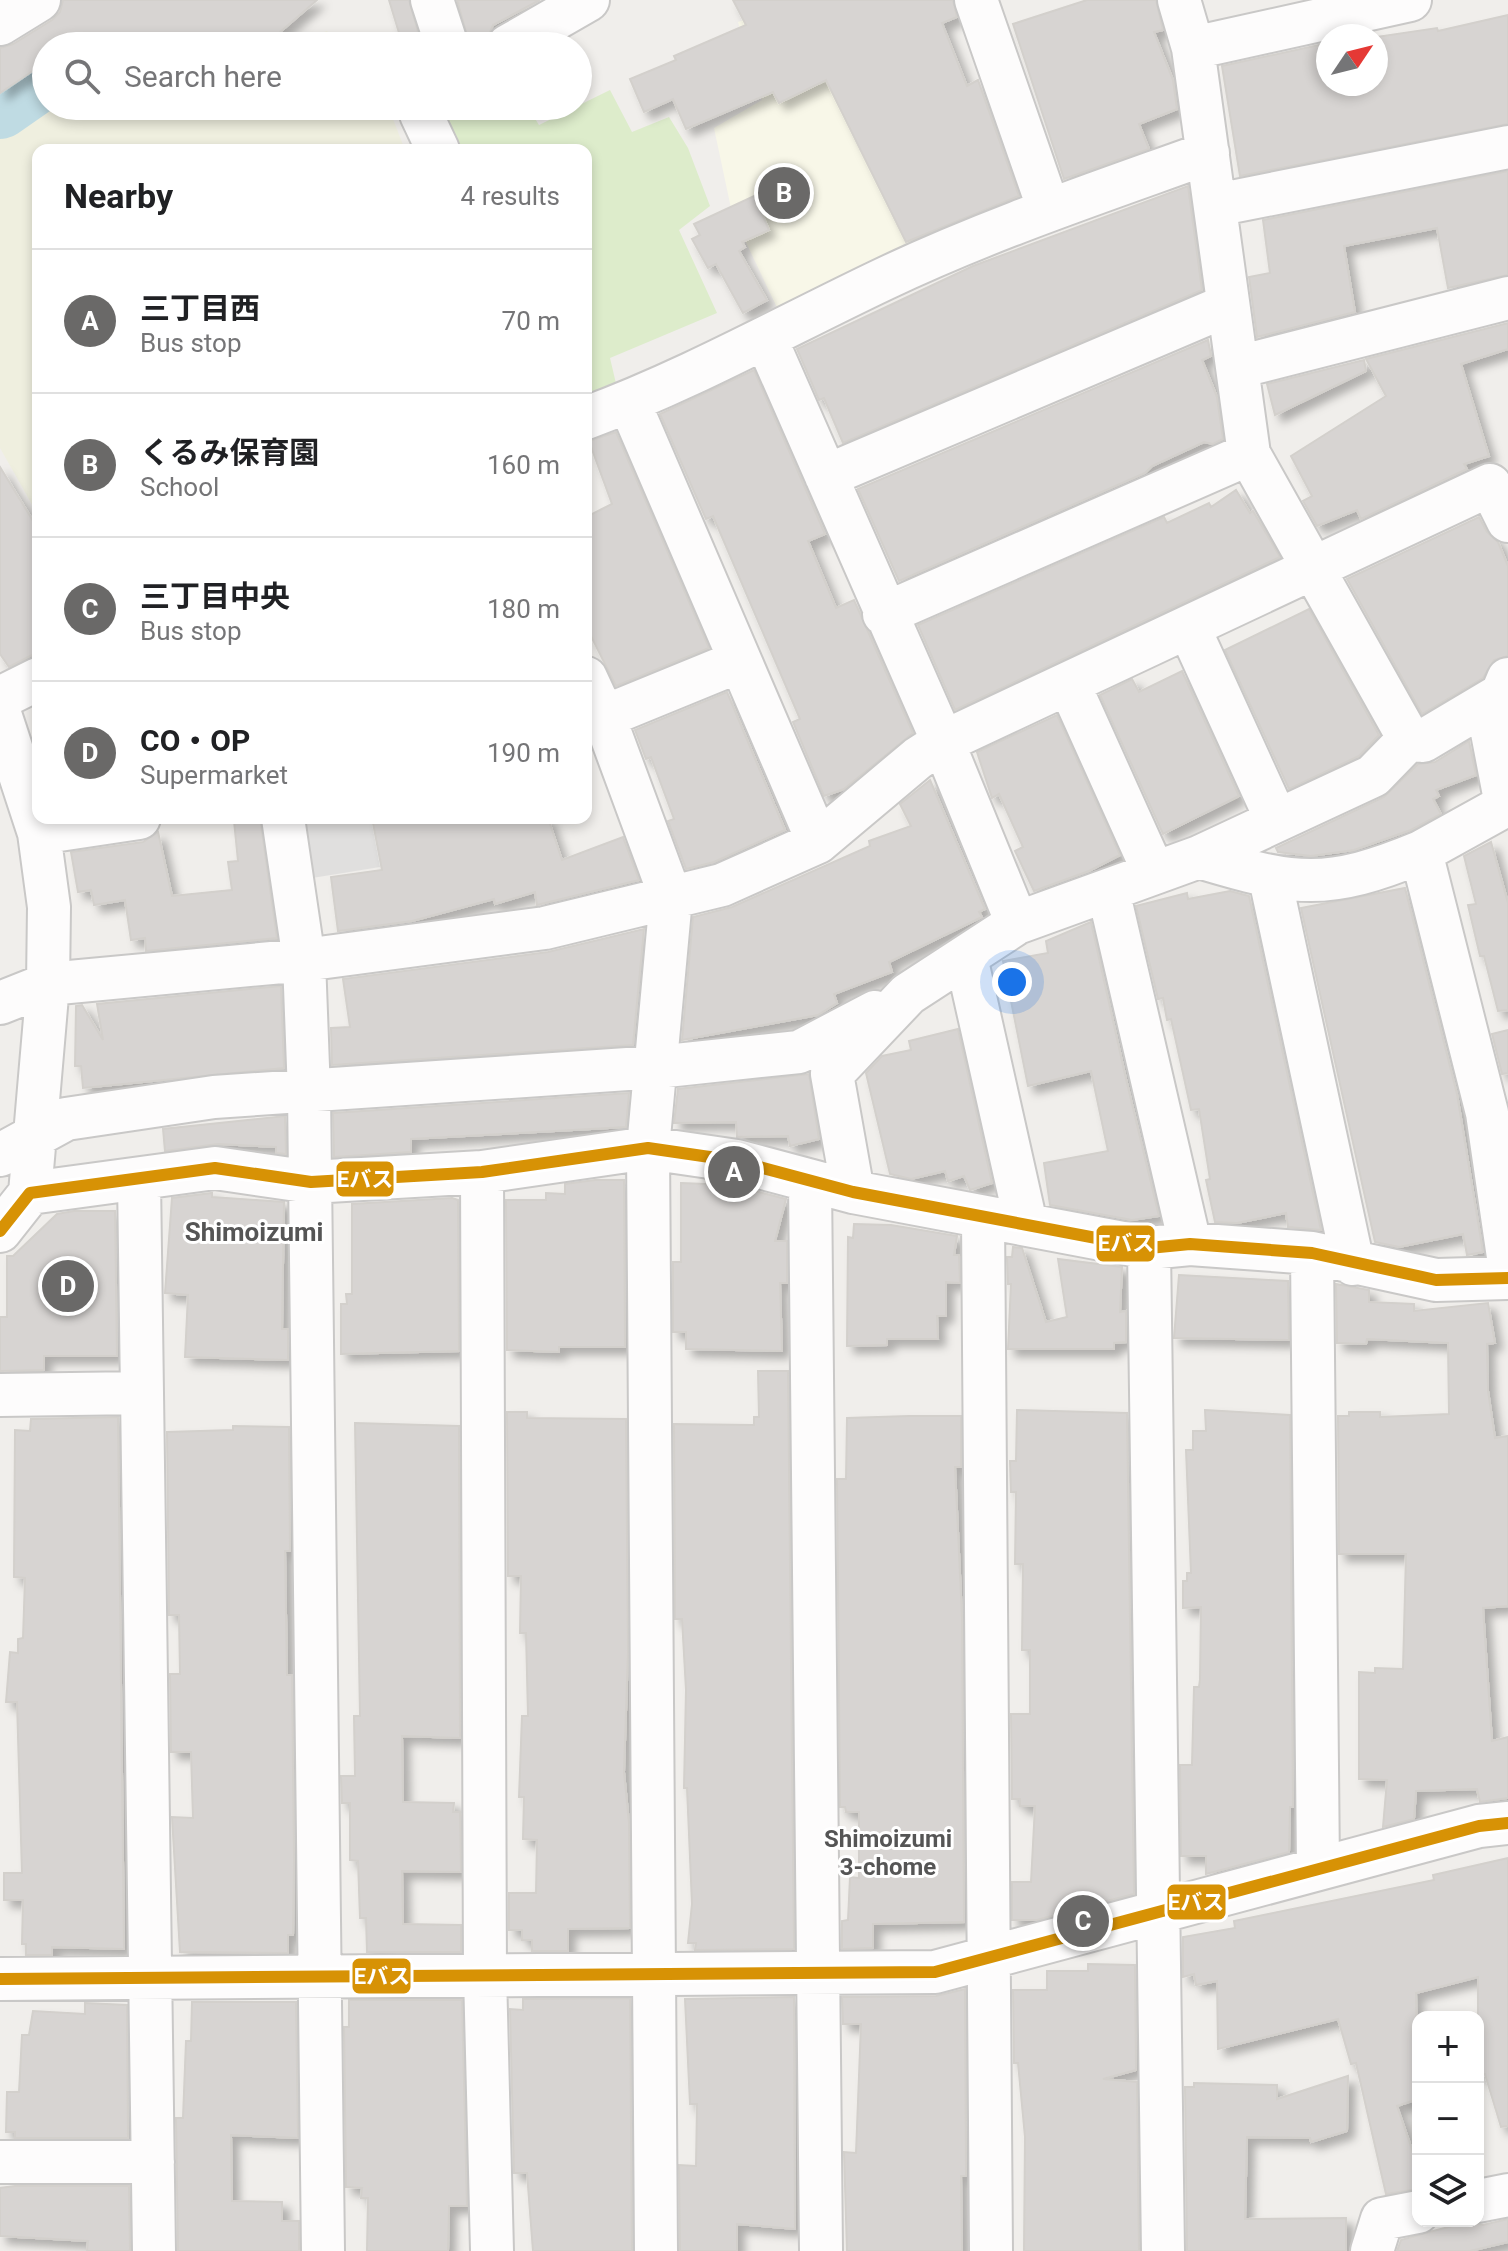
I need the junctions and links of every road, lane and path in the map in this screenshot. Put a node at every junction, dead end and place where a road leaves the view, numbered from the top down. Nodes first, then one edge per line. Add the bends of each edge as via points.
1 (39, 0) edge
2 (432, 0) edge
3 (588, 0) edge
4 (1179, 0) edge
5 (1410, 0) edge
6 (990, 4) edge
7 (0, 24) edge
8 (442, 32) edge
9 (532, 32) edge
10 (1193, 48) junction
11 (424, 120) edge
12 (435, 144) edge
13 (1508, 147) edge
14 (1208, 153) junction
15 (1216, 205) junction
16 (1049, 210) junction
17 (1508, 298) edge
18 (1228, 305) junction
19 (766, 339) junction
20 (1238, 367) junction
21 (629, 402) junction
22 (592, 416) edge
23 (1249, 454) junction
24 (826, 476) junction
25 (1508, 521) edge
26 (1314, 570) junction
27 (884, 614) junction
28 (1189, 628) junction
29 (740, 661) junction
30 (32, 682) edge
31 (1069, 684) junction
32 (1505, 687) edge
33 (0, 698) edge
34 (0, 714) edge
35 (595, 721) edge
36 (1409, 739) junction
37 (943, 742) junction
38 (1507, 804) edge
39 (32, 812) edge
40 (1276, 819) junction
41 (36, 824) edge
42 (99, 824) edge
43 (284, 824) edge
44 (39, 833) junction
45 (818, 842) junction
46 (1421, 852) junction
47 (1199, 857) junction
48 (1154, 873) junction
49 (1270, 878) junction
50 (1108, 890) junction
51 (671, 898) junction
52 (1017, 923) junction
53 (966, 957) junction
54 (304, 960) junction
55 (48, 984) junction
56 (908, 994) junction
57 (0, 1003) edge
58 (657, 1067) junction
59 (309, 1093) junction
60 (1497, 1110) edge
61 (36, 1134) junction
62 (648, 1148) junction
63 (0, 1155) edge
64 (482, 1172) junction
65 (139, 1179) junction
66 (311, 1182) junction
67 (810, 1182) junction
68 (853, 1192) junction
69 (30, 1193) junction
70 (983, 1218) junction
71 (1026, 1224) junction
72 (0, 1231) edge
73 (1190, 1244) junction
74 (1149, 1248) junction
75 (1312, 1253) junction
76 (1508, 1257) edge
77 (1353, 1264) junction
78 (1508, 1278) edge
79 (142, 1393) junction
80 (0, 1395) edge
81 (1508, 1823) edge
82 (1318, 1869) junction
83 (1155, 1912) junction
84 (988, 1960) junction
85 (816, 1972) junction
86 (652, 1973) junction
87 (485, 1974) junction
88 (320, 1976) junction
89 (0, 1979) edge
90 (151, 1979) junction
91 (0, 2162) edge
92 (153, 2162) junction
93 (1508, 2195) edge
94 (1484, 2200) edge
95 (1412, 2213) edge
96 (154, 2251) edge
97 (323, 2251) edge
98 (492, 2251) edge
99 (656, 2251) edge
100 (821, 2251) edge
101 (991, 2251) edge
102 (1163, 2251) edge
103 (1372, 2251) edge

1 - 7 street
2 - 8 street
3 - 9 street
4 - 10 street
5 - 10 street
6 - 16 street
10 - 14 street
11 - 12 street
13 - 15 street
14 - 15 street
14 - 16 street
15 - 18 street
16 - 19 street via 886,278
17 - 20 street
18 - 20 street
18 - 24 street
19 - 21 street
19 - 24 street
20 - 23 street
21 - 22 street
21 - 29 street
23 - 26 street
23 - 27 street
24 - 27 street
25 - 26 street via 1490,485
26 - 28 street
26 - 36 street
27 - 37 street
28 - 31 street
28 - 40 street
29 - 35 street
29 - 45 street
30 - 33 street
31 - 37 street
31 - 48 street
32 - 36 street via 1423,741
32 - 38 street via 1490,722
34 - 39 street
35 - 51 street
36 - 40 street via 1373,776
37 - 45 street
37 - 52 street
38 - 46 street
40 - 47 street
41 - 44 street
42 - 44 street
43 - 54 street
44 - 55 street via 49,907
45 - 51 street via 722,885
46 - 49 street via 1374,872 1309,883
46 - 60 street
47 - 48 street
47 - 49 street
48 - 50 street
49 - 77 street
50 - 52 street
50 - 73 street
51 - 54 street via 545,928
51 - 58 street
52 - 53 street
53 - 56 street
53 - 71 street
54 - 55 street
54 - 59 street
55 - 57 street
55 - 61 street
56 - 58 street via 799,1052
56 - 68 street via 832,1074
58 - 59 street
58 - 62 street
59 - 61 street via 214,1097 96,1114 66,1119
59 - 66 street
60 - 76 street
61 - 63 street
61 - 69 street
62 - 64 street
62 - 67 street via 737,1161
62 - 86 street
64 - 66 street
64 - 87 street
65 - 66 street via 215,1168
65 - 69 street
65 - 79 street
66 - 88 street
67 - 68 street
67 - 85 street
68 - 70 street
69 - 72 street
70 - 71 street
70 - 84 street
71 - 74 street
73 - 74 street
73 - 75 street
74 - 83 street
75 - 77 street
75 - 82 street
77 - 78 street via 1436,1280
79 - 80 street
79 - 90 street
81 - 82 street
82 - 83 street
83 - 84 street
83 - 102 street
84 - 85 street via 935,1972
84 - 101 street
85 - 86 street
85 - 100 street
86 - 87 street
86 - 99 street
87 - 88 street
87 - 98 street
88 - 90 street
88 - 97 street
89 - 90 street
90 - 92 street
91 - 92 street
92 - 96 street
93 - 94 street
95 - 103 street via 1382,2219

